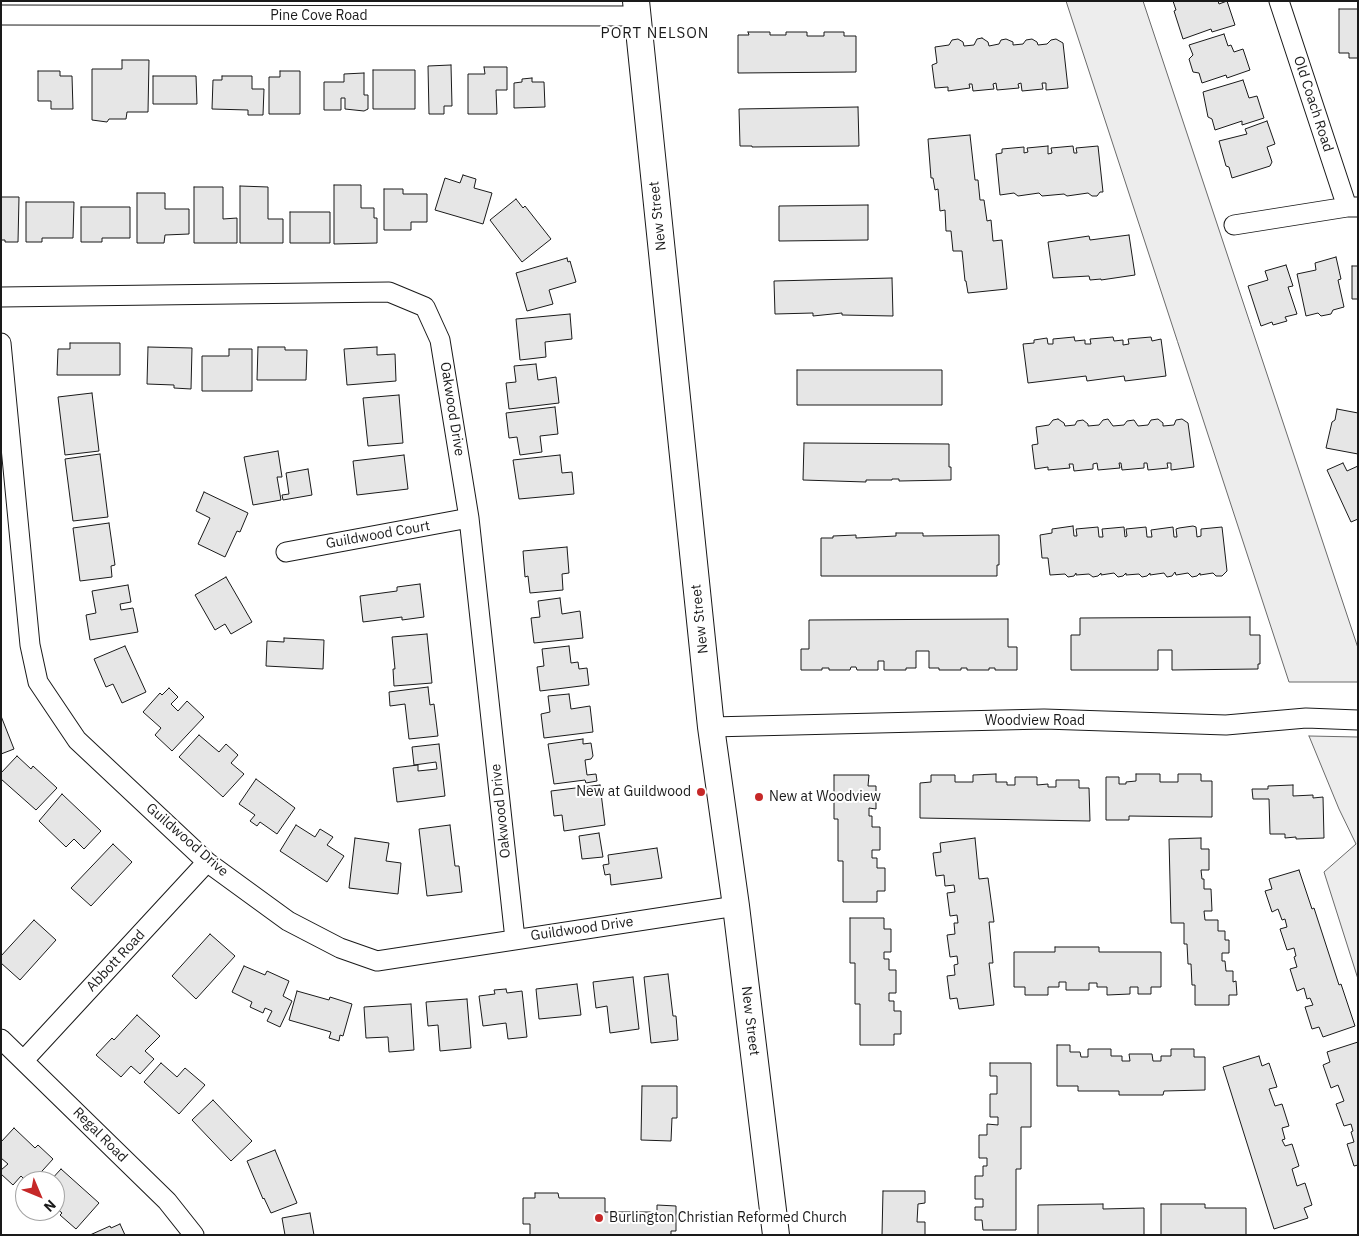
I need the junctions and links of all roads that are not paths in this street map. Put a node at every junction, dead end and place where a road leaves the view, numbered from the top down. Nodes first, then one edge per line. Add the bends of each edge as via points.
1 (1279, 1) edge
2 (636, 9) edge
3 (1, 15) edge
4 (1353, 207) edge
5 (1234, 225) dead end
6 (1, 297) edge
7 (1, 343) edge
8 (470, 518) junction
9 (286, 552) dead end
10 (1358, 720) edge
11 (711, 727) junction
12 (207, 862) junction
13 (736, 906) junction
14 (515, 939) junction
15 (1, 1039) edge
16 (24, 1060) junction
17 (194, 1235) edge
18 (776, 1235) edge

1 - 4 street, Old Coach Road
2 - 3 street, Pine Cove Road
2 - 11 main road, New Street
4 - 5 street
6 - 8 street, Oakwood Drive via 389,292 425,307 440,340
7 - 12 street, Guildwood Drive via 30,645 38,682 77,740
8 - 9 street, Guildwood Court
8 - 14 street, Oakwood Drive
10 - 11 street, Woodview Road via 1306,718 1226,725 1044,719
11 - 13 main road, New Street
12 - 14 street, Guildwood Drive via 288,921 340,948 377,961
12 - 16 street, Abbott Road
13 - 14 street, Guildwood Drive
13 - 18 main road, New Street
15 - 16 street, Regal Road
16 - 17 street, Regal Road via 167,1201

